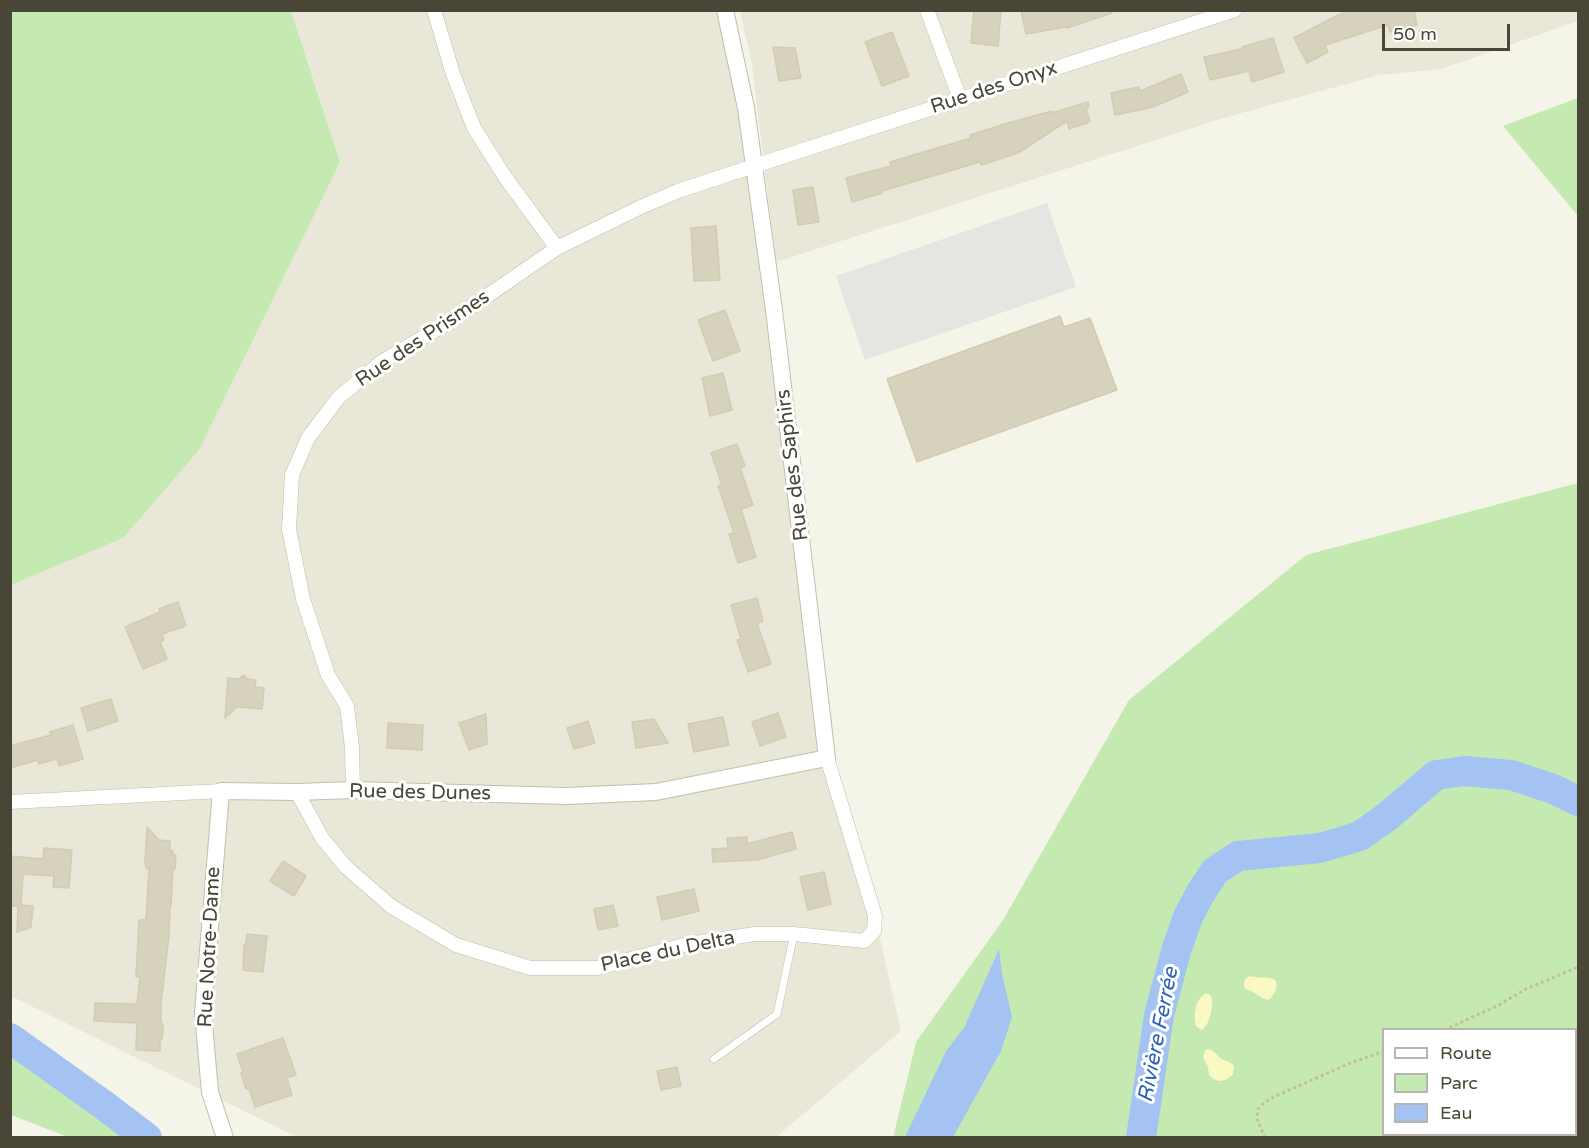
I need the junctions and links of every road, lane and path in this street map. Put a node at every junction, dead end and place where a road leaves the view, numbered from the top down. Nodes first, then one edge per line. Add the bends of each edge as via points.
1 (434, 10) edge
2 (725, 10) edge
3 (927, 10) edge
4 (1235, 10) edge
5 (960, 99) junction
6 (754, 166) junction
7 (557, 248) junction
8 (827, 758) junction
9 (353, 790) junction
10 (221, 791) junction
11 (297, 792) junction
12 (10, 802) edge
13 (875, 916) joint
14 (794, 934) junction
15 (1578, 967) edge
16 (1446, 1028) edge
17 (1382, 1051) edge
18 (714, 1059) dead end
19 (225, 1137) edge
20 (1265, 1137) edge

1 - 7 street via 474,128
2 - 6 street, Rue des Saphirs
3 - 5 street
4 - 5 street, Rue des Onyx
5 - 6 street, Rue des Onyx
6 - 7 street, Rue des Prismes via 659,199
6 - 8 street, Rue des Saphirs
7 - 9 street, Rue des Prismes via 449,322 383,360 339,397 308,438 292,476 291,540 303,599 328,675 347,706
8 - 9 street, Rue des Dunes via 656,792 566,796
8 - 13 street, Rue des Saphirs
9 - 11 street, Rue des Dunes
10 - 11 street, Rue des Dunes
10 - 12 street, Rue des Dunes
10 - 19 street, Rue Notre-Dame via 203,1013 210,1092
11 - 14 street, Place du Delta via 322,838 346,867 392,908 456,945 530,968 597,968 688,944 754,934
13 - 14 street, Place du Delta via 874,931 864,941
14 - 18 lane via 777,1014
15 - 16 path
17 - 20 path via 1265,1102 1258,1109 1257,1119

